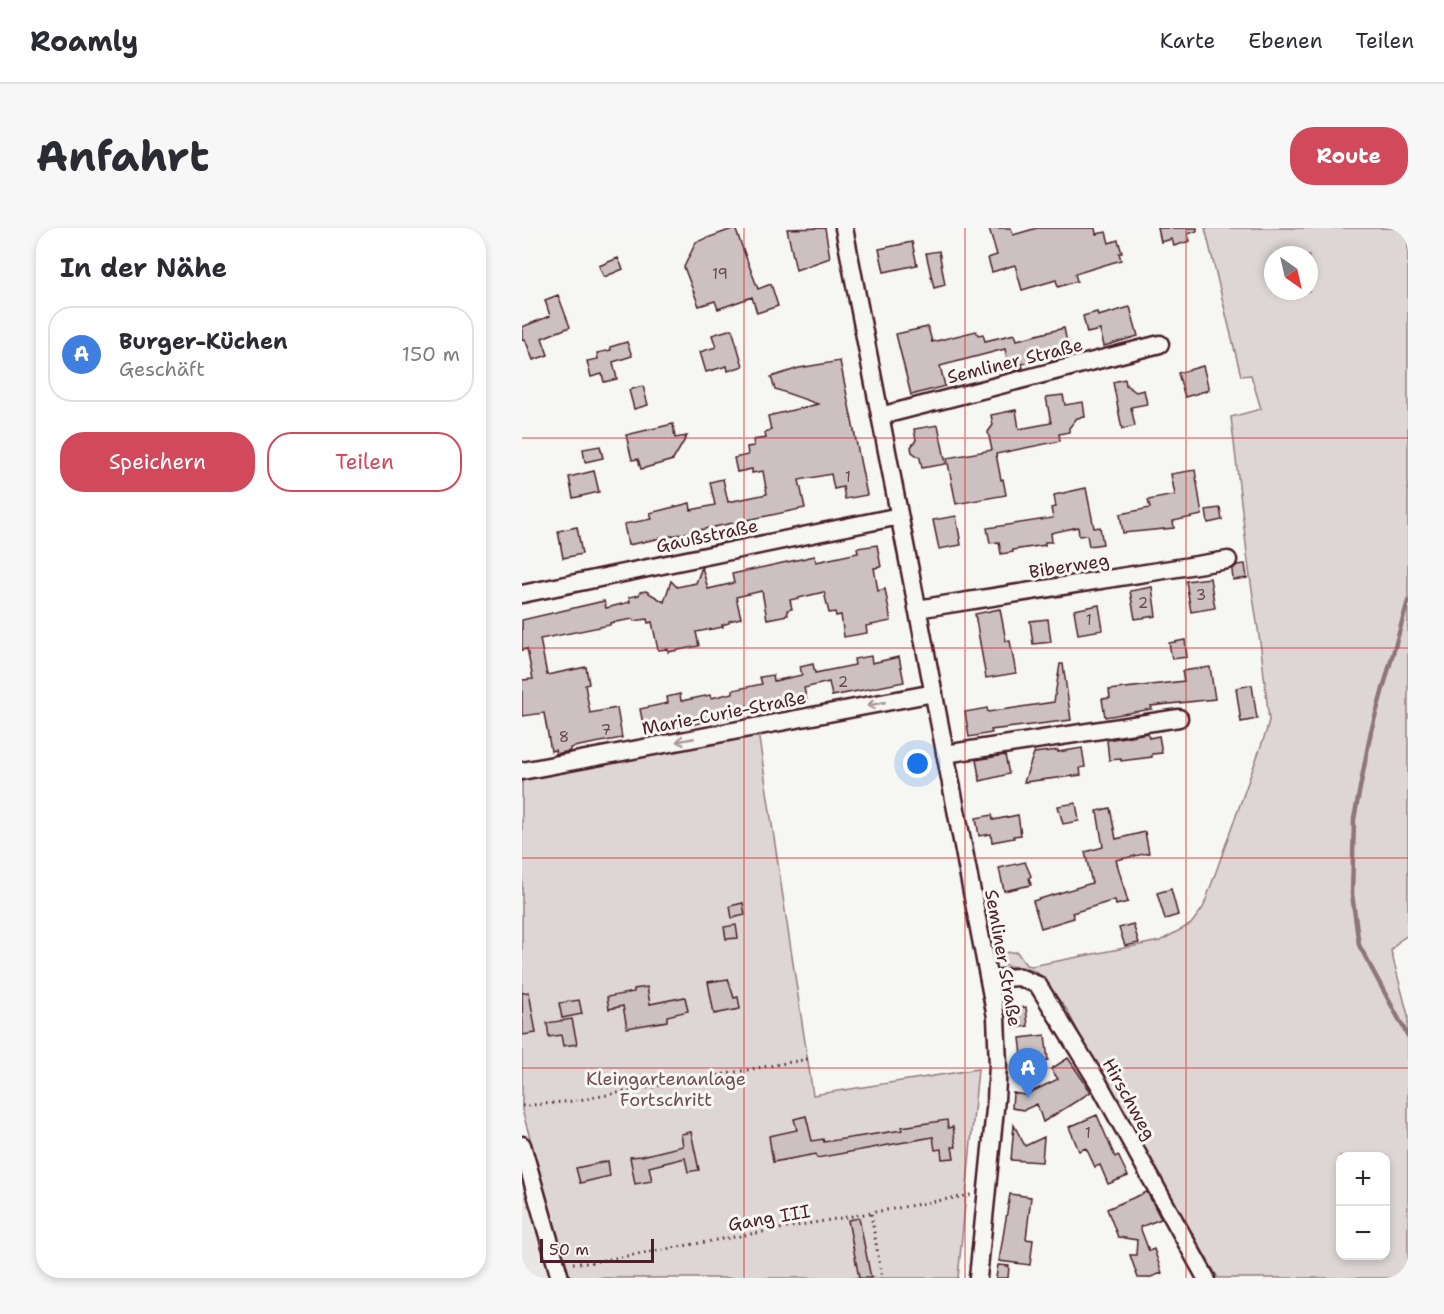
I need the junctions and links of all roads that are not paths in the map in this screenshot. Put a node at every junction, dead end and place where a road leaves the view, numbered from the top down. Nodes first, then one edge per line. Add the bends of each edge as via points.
1 (844, 228) edge
2 (1160, 344) dead end
3 (880, 416) junction
4 (900, 518) junction
5 (1228, 560) dead end
6 (522, 594) edge
7 (917, 609) junction
8 (934, 693) junction
9 (1179, 718) dead end
10 (945, 754) junction
11 (522, 771) edge
12 (989, 979) junction
13 (522, 1144) edge
14 (558, 1270) edge
15 (978, 1278) edge
16 (1206, 1278) edge

1 - 3 street, Semliner Straße
2 - 3 street, Semliner Straße
3 - 4 street, Semliner Straße
4 - 6 street, Gaußstraße
4 - 7 street, Semliner Straße
5 - 7 street, Biberweg
7 - 8 street, Semliner Straße
8 - 10 street, Semliner Straße
8 -> 11 street, Marie-Curie-Straße
9 - 10 street
10 - 12 street, Semliner Straße
12 - 15 street, Semliner Straße via 996,1017 998,1065
12 - 16 street, Hirschweg via 1019,977 1038,985 1100,1084
13 - 14 street

